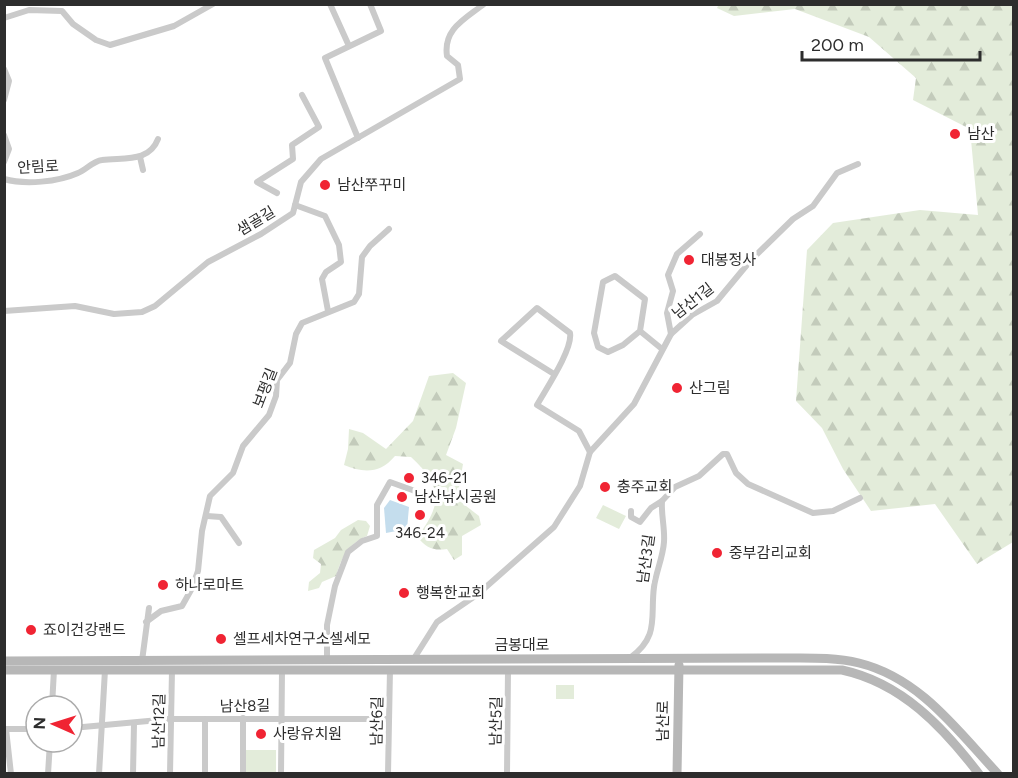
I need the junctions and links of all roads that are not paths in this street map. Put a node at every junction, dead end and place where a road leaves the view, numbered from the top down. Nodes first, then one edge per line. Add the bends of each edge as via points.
1 (213, 4) edge
2 (330, 4) edge
3 (370, 4) edge
4 (484, 4) edge
5 (4, 18) edge
6 (349, 46) junction
7 (4, 69) edge
8 (302, 95) dead end
9 (4, 100) edge
10 (4, 135) edge
11 (358, 138) junction
12 (158, 139) dead end
13 (140, 157) junction
14 (4, 162) edge
15 (858, 164) dead end
16 (143, 170) dead end
17 (4, 179) edge
18 (277, 193) dead end
19 (295, 205) junction
20 (389, 229) dead end
21 (700, 234) dead end
22 (4, 311) edge
23 (328, 311) junction
24 (640, 331) junction
25 (671, 334) junction
26 (662, 350) junction
27 (554, 374) junction
28 (590, 452) junction
29 (415, 491) dead end
30 (860, 498) dead end
31 (662, 501) junction
32 (631, 511) dead end
33 (207, 516) junction
34 (239, 543) dead end
35 (149, 608) dead end
36 (146, 622) junction
37 (327, 660) junction
38 (413, 660) junction
39 (627, 660) junction
40 (4, 661) edge
41 (142, 661) junction
42 (679, 665) junction
43 (282, 669) junction
44 (390, 669) junction
45 (4, 670) edge
46 (54, 670) junction
47 (105, 670) junction
48 (172, 670) junction
49 (508, 670) junction
50 (53, 694) edge
51 (281, 717) junction
52 (170, 718) junction
53 (243, 718) junction
54 (205, 719) junction
55 (389, 719) junction
56 (134, 723) junction
57 (102, 726) junction
58 (84, 727) edge
59 (5, 729) edge
60 (24, 729) edge
61 (49, 754) edge
62 (11, 774) edge
63 (48, 774) edge
64 (99, 774) edge
65 (133, 774) edge
66 (170, 774) edge
67 (205, 774) edge
68 (243, 774) edge
69 (280, 774) edge
70 (388, 774) edge
71 (507, 774) edge
72 (677, 774) edge
73 (979, 774) edge
74 (998, 774) edge

1 - 5 street via 174,26 110,45 73,24 62,11 29,10
2 - 6 street
3 - 6 street via 381,31
4 - 11 street, 샘골길 via 457,25 446,41 447,56 458,65 460,79
6 - 11 street via 325,61
7 - 9 street via 9,81
8 - 18 street via 319,127 292,145 293,159 257,182
10 - 14 street via 9,149
11 - 19 street, 샘골길 via 321,159 301,182
12 - 13 street via 152,150
13 - 16 street
13 - 17 street, 안림로 via 101,160 65,178
15 - 25 street, 남산1길 via 837,172 813,206 793,219 751,260 717,301 692,315
19 - 22 street, 샘골길 via 293,213 208,262 155,306 142,312 114,314 75,306
19 - 23 street via 327,218 339,245 341,262 322,279
20 - 23 street, 보평길 via 362,257 359,294 354,302
21 - 25 street via 677,254 668,275 673,291 667,313
23 - 33 street, 보평길 via 302,323 290,363 277,380 269,416 243,446 233,473 210,496
24 - 24 street via 608,352 598,346 594,333 603,282 615,276 645,299
24 - 26 street
25 - 26 street, 남산1길
26 - 28 street, 남산1길 via 634,404
27 - 27 street via 571,340 570,333 537,308 501,341
27 - 28 street via 537,405 579,431
28 - 38 street, 남산1길 via 580,486 554,527 478,594 437,622
29 - 37 street via 390,482 377,506 377,536 348,552 331,597
30 - 31 street via 833,511 813,513 748,484 736,473 727,454 723,454 699,476 667,493
31 - 32 street, 남산3길 via 640,522 631,517
31 - 39 street, 남산3길 via 664,541 654,589 655,622 652,632
33 - 34 street via 221,517
33 - 36 street, 보평길 via 198,571 182,606 160,611
35 - 36 street
36 - 41 street
37 - 38 street, 금봉대로
37 - 41 street, 금봉대로
38 - 39 street, 금봉대로
39 - 42 street, 금봉대로
40 - 41 street, 금봉대로
42 - 49 street, 금봉대로
42 - 72 street, 남산로
42 - 73 street, 금봉대로 via 857,673 885,685 919,708
42 - 74 street, 금봉대로 via 826,659 875,668 904,683 940,710
43 - 44 street, 금봉대로
43 - 48 street, 금봉대로
43 - 51 street
44 - 49 street, 금봉대로
44 - 55 street, 남산6길
45 - 46 street, 금봉대로
46 - 47 street, 금봉대로
46 - 50 street
47 - 48 street, 금봉대로
47 - 57 street
48 - 52 street, 남산12길
49 - 71 street, 남산5길
51 - 53 street, 남산8길
51 - 55 street, 남산8길
51 - 69 street
52 - 54 street, 남산8길
52 - 56 street, 남산8길
52 - 66 street, 남산12길
53 - 54 street, 남산8길
53 - 68 street
54 - 67 street
55 - 70 street, 남산6길
56 - 57 street, 남산8길
56 - 65 street
57 - 58 street, 남산8길
57 - 64 street
59 - 60 street
59 - 62 street
61 - 63 street

